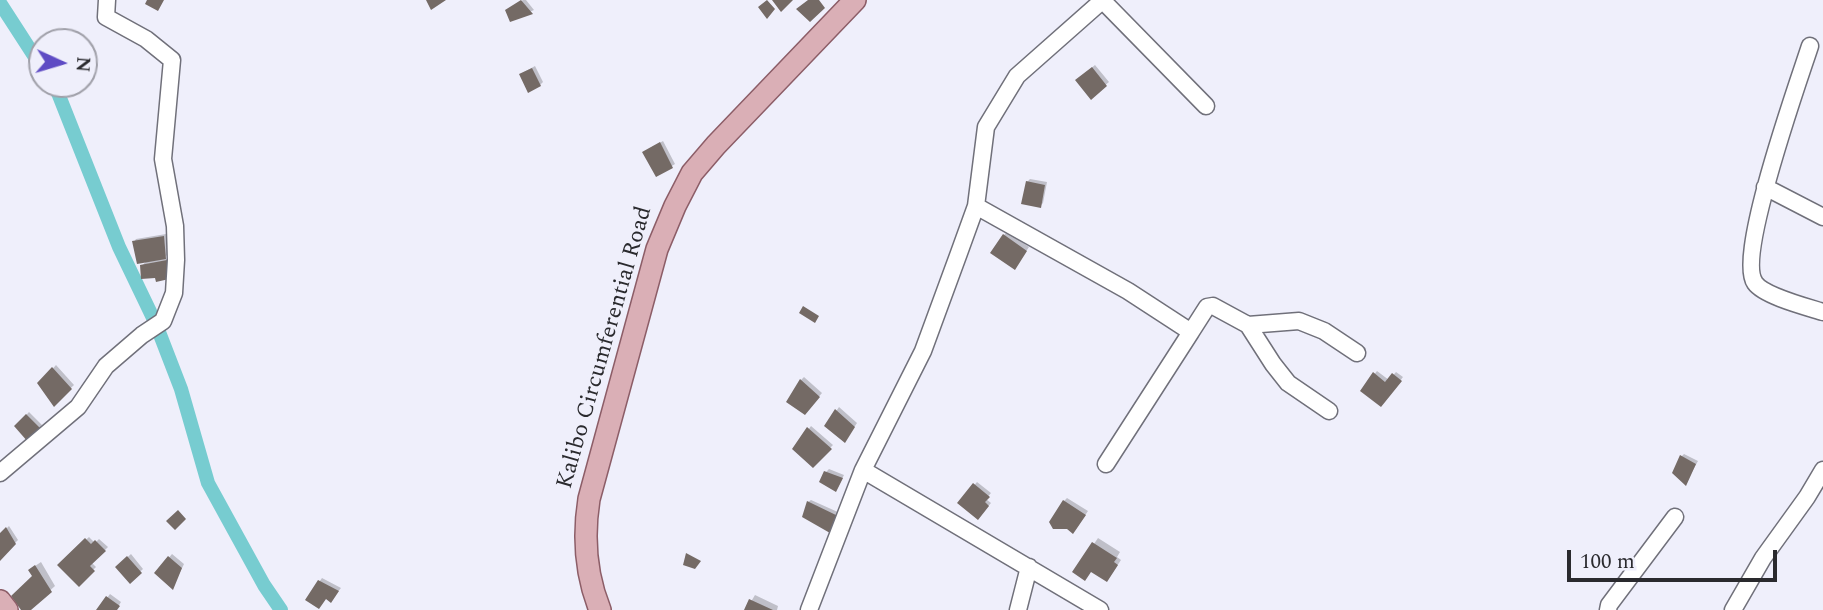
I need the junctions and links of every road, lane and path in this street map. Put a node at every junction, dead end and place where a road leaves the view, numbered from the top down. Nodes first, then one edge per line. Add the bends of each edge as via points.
1 (107, 0) edge
2 (855, 0) edge
3 (1103, 0) edge
4 (1810, 46) dead end
5 (1206, 106) dead end
6 (1765, 187) junction
7 (976, 206) junction
8 (1823, 217) edge
9 (1823, 313) edge
10 (1248, 325) junction
11 (1191, 332) junction
12 (1357, 353) dead end
13 (1329, 411) dead end
14 (1106, 464) dead end
15 (863, 470) junction
16 (1823, 470) edge
17 (0, 473) edge
18 (1675, 517) dead end
19 (1029, 568) junction
20 (0, 601) edge
21 (7, 610) edge
22 (600, 610) edge
23 (809, 610) edge
24 (1018, 610) edge
25 (1100, 610) edge
26 (1608, 610) edge
27 (1733, 610) edge

1 - 17 street via 106,17 172,60 163,159 175,226 174,293 163,321 106,366 78,407
2 - 22 main road, Kalibo Circumferential Road via 716,145 692,173 674,206 653,262 589,499 585,549
3 - 5 street
3 - 7 street via 1017,76 1001,101 986,127
4 - 6 street
6 - 8 street
6 - 9 street via 1750,263 1752,277 1761,289
7 - 11 street via 1128,291
7 - 15 street via 923,351
10 - 11 street via 1213,306 1207,307
10 - 12 street via 1298,321 1324,331
10 - 13 street via 1288,383
11 - 14 street
15 - 19 street
15 - 23 street
16 - 27 street
18 - 26 street
19 - 24 street
19 - 25 street
20 - 21 main road

